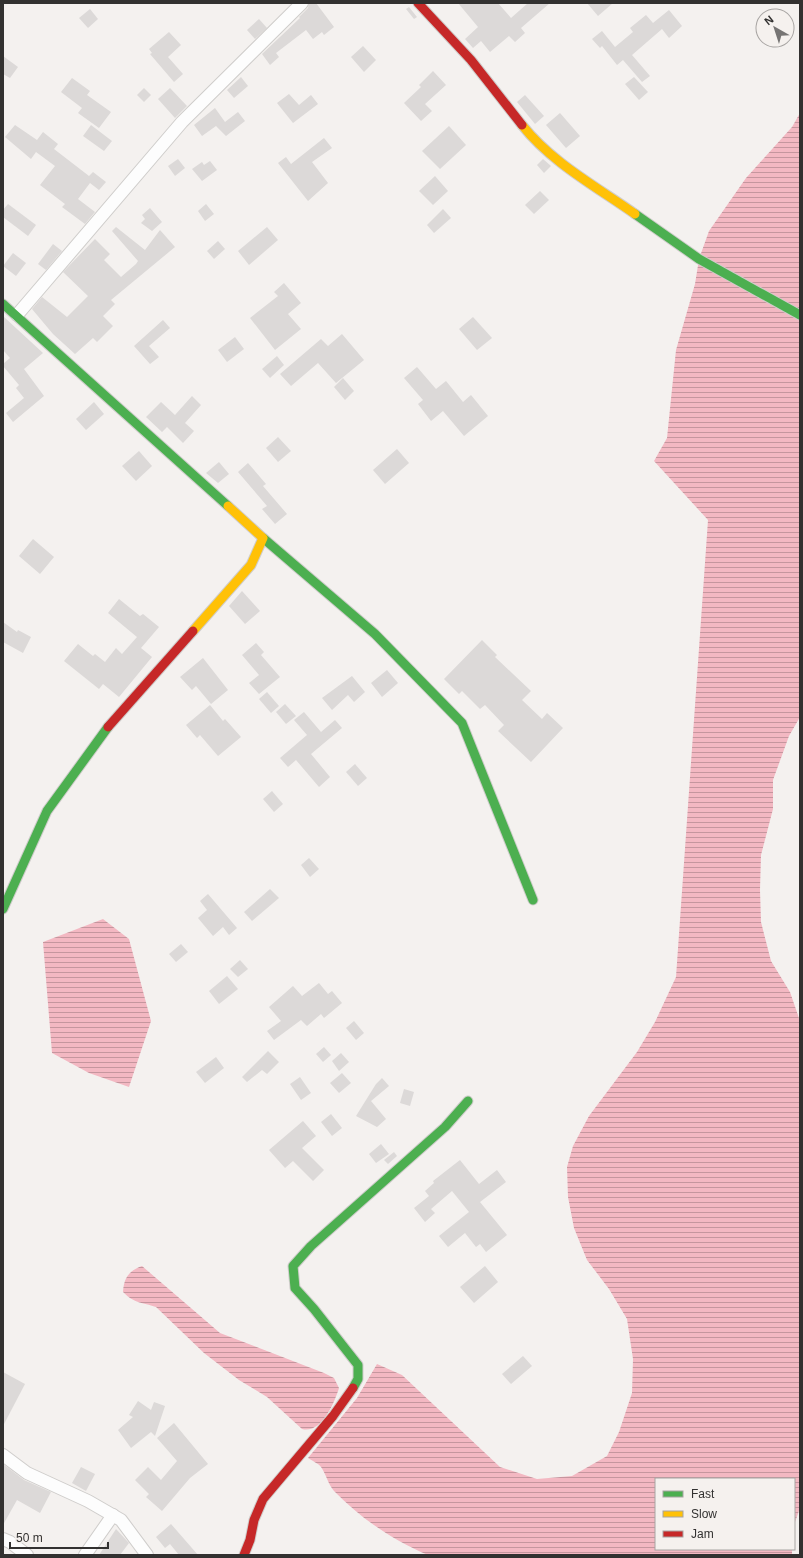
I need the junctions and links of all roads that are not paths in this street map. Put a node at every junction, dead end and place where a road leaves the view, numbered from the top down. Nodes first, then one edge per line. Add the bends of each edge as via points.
1 (302, 3) edge
2 (418, 3) edge
3 (3, 304) edge
4 (17, 315) junction
5 (800, 315) edge
6 (262, 538) junction
7 (533, 900) dead end
8 (3, 909) edge
9 (468, 1101) dead end
10 (3, 1455) edge
11 (113, 1515) junction
12 (3, 1539) edge
13 (27, 1555) edge
14 (85, 1555) edge
15 (147, 1555) edge
16 (244, 1555) edge

1 - 4 street via 182,122
2 - 5 street via 471,60 531,136 583,180 618,201 699,259
3 - 4 street
4 - 6 street
6 - 7 street via 375,634 462,723
6 - 8 street via 251,565 114,719 47,811
9 - 16 street via 445,1127 311,1246 293,1266 295,1288 314,1308 358,1365 358,1379 349,1396 263,1499
10 - 11 street via 27,1474
11 - 14 street
11 - 15 street via 121,1520
12 - 13 street

